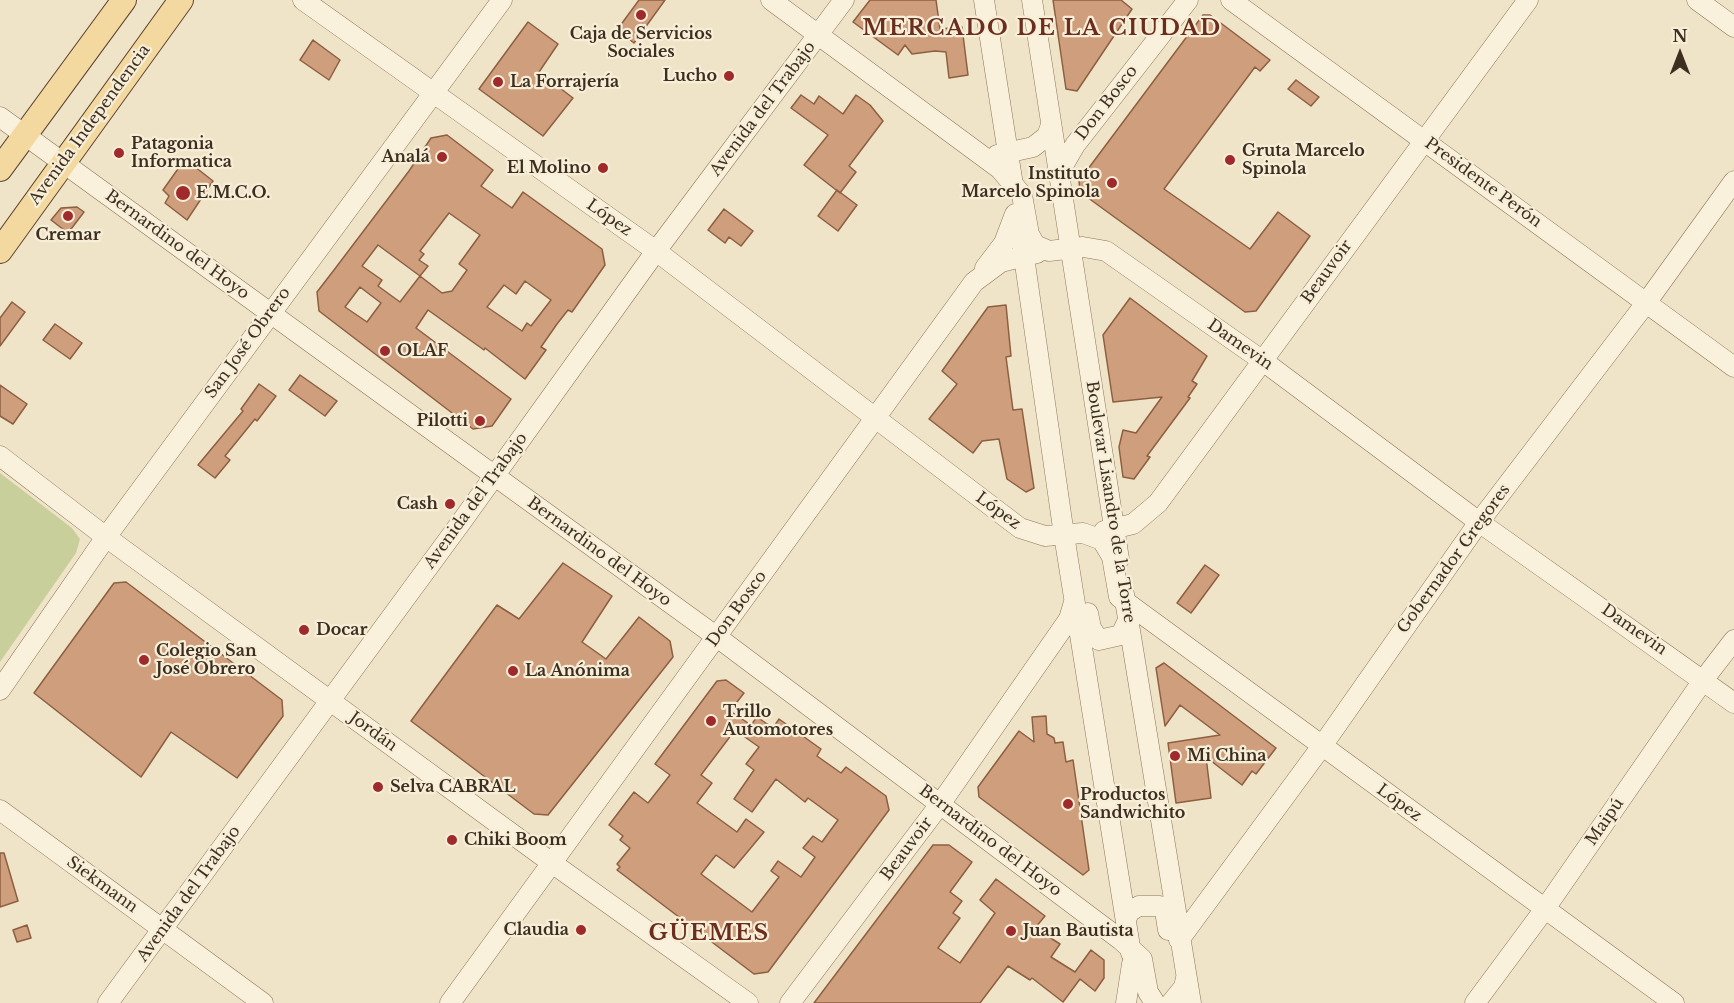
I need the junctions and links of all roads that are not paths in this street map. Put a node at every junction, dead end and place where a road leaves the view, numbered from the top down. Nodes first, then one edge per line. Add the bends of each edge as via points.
1 (124, 0) edge
2 (181, 0) edge
3 (303, 0) edge
4 (502, 0) edge
5 (771, 0) edge
6 (844, 0) edge
7 (984, 0) edge
8 (1032, 0) edge
9 (1188, 0) edge
10 (1231, 0) edge
11 (1528, 0) edge
12 (1697, 0) edge
13 (1734, 27) edge
14 (819, 35) junction
15 (434, 93) junction
16 (0, 117) edge
17 (1051, 125) junction
18 (24, 136) junction
19 (1424, 141) junction
20 (977, 151) junction
21 (1008, 154) junction
22 (64, 162) junction
23 (0, 169) edge
24 (1734, 181) edge
25 (1012, 182) junction
26 (1060, 184) junction
27 (1017, 208) junction
28 (1058, 249) junction
29 (0, 251) edge
30 (656, 251) junction
31 (1024, 255) junction
32 (974, 282) junction
33 (1646, 303) junction
34 (270, 313) junction
35 (1263, 361) junction
36 (1734, 368) edge
37 (877, 418) junction
38 (0, 456) edge
39 (494, 475) junction
40 (1479, 522) junction
41 (1115, 530) junction
42 (106, 537) junction
43 (1071, 546) junction
44 (1075, 600) junction
45 (1127, 611) junction
46 (717, 637) junction
47 (1734, 640) edge
48 (1704, 679) junction
49 (0, 690) edge
50 (331, 701) junction
51 (1734, 703) edge
52 (1322, 746) junction
53 (941, 803) junction
54 (0, 810) edge
55 (552, 863) junction
56 (1544, 910) junction
57 (1126, 921) junction
58 (163, 930) junction
59 (1179, 940) junction
60 (1131, 956) junction
61 (1186, 978) junction
62 (108, 1003) edge
63 (262, 1003) edge
64 (450, 1003) edge
65 (748, 1003) edge
66 (790, 1003) edge
67 (1126, 1003) edge
68 (1138, 1003) edge
69 (1155, 1003) edge
70 (1171, 1003) edge
71 (1191, 1003) edge
72 (1475, 1003) edge
73 (1674, 1003) edge

1 - 18 main road
2 - 22 main road, Avenida Independencia
3 - 15 street, López
4 - 15 street, San José Obrero
5 - 14 street
6 - 14 street, Avenida del Trabajo
7 - 21 street
8 - 17 street
9 - 26 street, Don Bosco via 1075,145 1064,164
10 - 19 street, Presidente Perón
11 - 19 street, Beauvoir
12 - 13 street
14 - 20 street
14 - 30 street, Avenida del Trabajo
15 - 30 street, López
15 - 34 street, San José Obrero
16 - 18 street, Bernardino del Hoyo
17 - 21 street via 1042,142
17 - 26 street
18 - 22 street, Bernardino del Hoyo
18 - 23 main road
19 - 33 street, Presidente Perón
19 - 35 street, Beauvoir
20 - 21 street
20 - 25 street
21 - 25 street
22 - 29 main road, Avenida Independencia
22 - 34 street, Bernardino del Hoyo
24 - 33 street, Gobernador Gregores
25 - 27 street
25 - 28 street via 1025,200 1031,241
26 - 28 street via 1065,220
27 - 31 street
27 - 32 street via 1005,243
28 - 31 street, Don Bosco
28 - 35 street, Damevin via 1090,247 1106,251
28 - 41 street, Boulevar Lisandro de la Torre
30 - 37 street, López
30 - 39 street, Avenida del Trabajo
31 - 32 street, Don Bosco via 1001,262
31 - 43 street
32 - 37 street, Don Bosco
33 - 36 street, Presidente Perón
33 - 40 street, Gobernador Gregores
34 - 39 street, Bernardino del Hoyo
34 - 42 street, San José Obrero
35 - 40 street, Damevin
35 - 41 street, Beauvoir via 1158,503 1134,524
37 - 43 street, López via 1020,528
37 - 46 street, Don Bosco
38 - 42 street, Jordán
39 - 46 street, Bernardino del Hoyo
39 - 50 street, Avenida del Trabajo
40 - 48 street, Damevin
40 - 52 street, Gobernador Gregores
41 - 43 street
41 - 45 street, Boulevar Lisandro de la Torre
42 - 49 street, San José Obrero
42 - 50 street, Jordán
43 - 44 street
43 - 45 street, López via 1102,540 1112,557 1116,589
43 - 45 street via 1095,636 1099,640 1121,635
44 - 53 street, Beauvoir via 1065,625
44 - 57 street
45 - 52 street, López
45 - 59 street, Boulevar Lisandro de la Torre
46 - 53 street, Bernardino del Hoyo
46 - 55 street, Don Bosco
47 - 48 street, Maipú
48 - 51 street, Damevin
48 - 56 street, Maipú
50 - 55 street, Jordán
50 - 58 street, Avenida del Trabajo
52 - 56 street, López
52 - 59 street, Gobernador Gregores
53 - 60 street, Bernardino del Hoyo
53 - 66 street, Beauvoir
54 - 58 street, Siekmann
55 - 64 street, Don Bosco
55 - 65 street, Jordán
56 - 72 street, Maipú
56 - 73 street, López
57 - 60 street
57 - 61 street via 1139,906 1160,906 1165,911 1172,958
58 - 62 street, Avenida del Trabajo
58 - 63 street, Siekmann
59 - 61 street, Boulevar Lisandro de la Torre
60 - 67 street
60 - 68 street
60 - 69 street via 1142,959 1148,992
61 - 70 street
61 - 71 street, Boulevar Lisandro de la Torre

